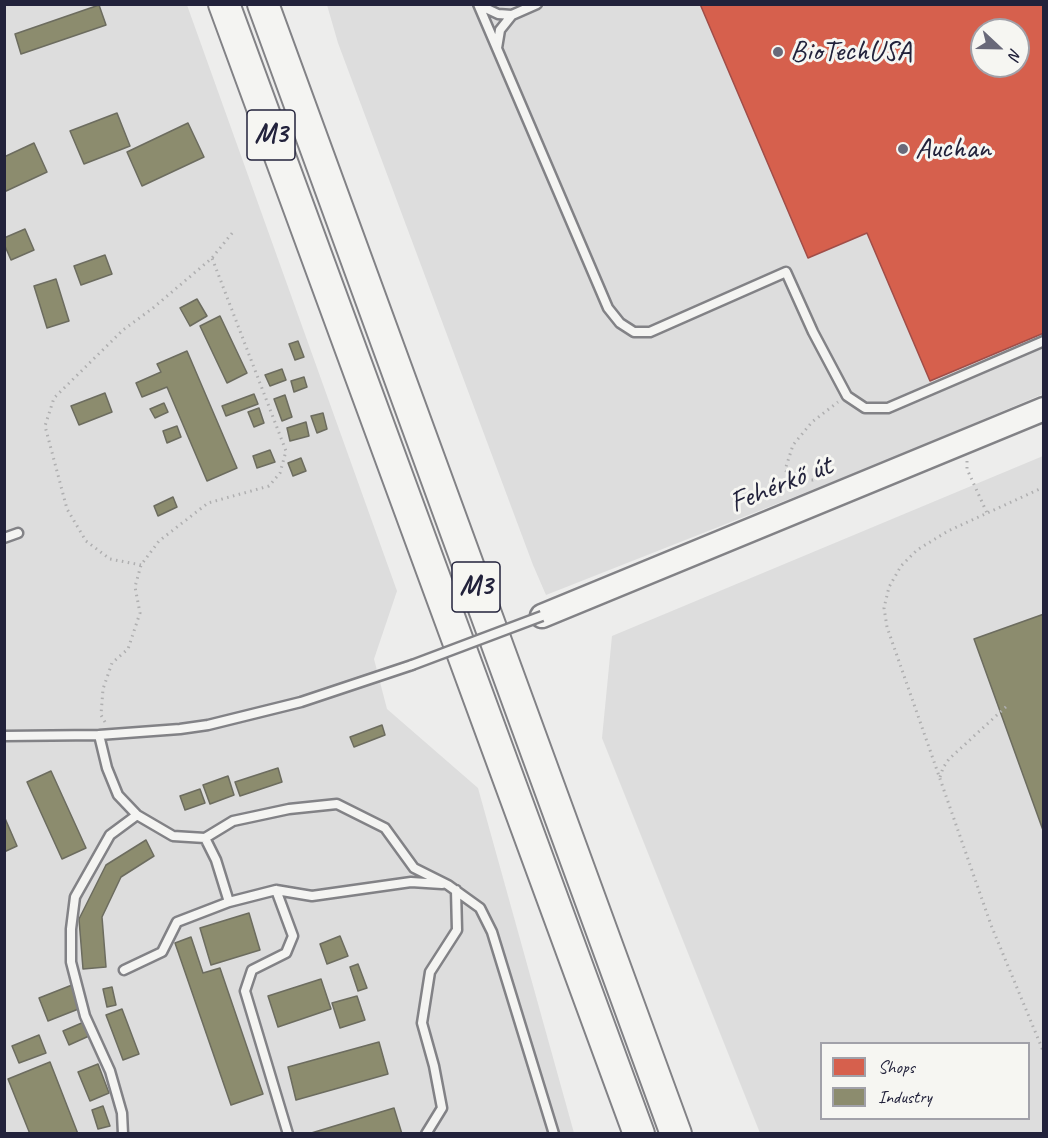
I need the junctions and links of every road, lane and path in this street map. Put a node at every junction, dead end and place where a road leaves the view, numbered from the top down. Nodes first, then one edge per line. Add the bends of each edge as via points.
1 (224, 4) edge
2 (263, 4) edge
3 (537, 4) edge
4 (478, 5) edge
5 (512, 15) junction
6 (497, 48) junction
7 (233, 232) dead end
8 (212, 258) junction
9 (1044, 341) edge
10 (847, 396) junction
11 (1044, 410) edge
12 (966, 441) junction
13 (832, 473) dead end
14 (1044, 487) edge
15 (987, 513) junction
16 (18, 532) dead end
17 (4, 538) edge
18 (141, 565) junction
19 (542, 616) joint
20 (1009, 704) dead end
21 (111, 734) junction
22 (99, 735) junction
23 (4, 736) edge
24 (939, 779) junction
25 (137, 815) junction
26 (205, 838) junction
27 (452, 887) junction
28 (276, 890) junction
29 (229, 902) junction
30 (124, 970) dead end
31 (1044, 1053) edge
32 (123, 1134) edge
33 (288, 1134) edge
34 (426, 1134) edge
35 (554, 1134) edge
36 (639, 1134) edge
37 (676, 1134) edge

1 - 36 highway, M3
2 - 37 highway, M3
3 - 5 lane
4 - 5 lane
4 - 6 lane
5 - 6 lane via 500,30
6 - 10 lane via 608,308 620,323 634,332 650,332 786,272
7 - 8 path
8 - 18 path via 286,451 280,473 269,486 207,503 159,541
8 - 18 path via 123,330 54,398 45,426 67,509 86,541 110,559
9 - 10 lane via 888,408 866,408
10 - 13 path via 812,422 793,445 785,470 795,480 813,480
11 - 12 street, Fehérkő út
12 - 15 path via 967,469
12 - 19 street, Fehérkő út
14 - 15 path
15 - 24 path via 917,550 901,566 889,587 884,608
16 - 17 lane
18 - 21 path via 135,587 140,613 128,648 112,663 103,689 101,715
19 - 21 lane, bridge via 301,702 180,729
20 - 24 path via 950,759
21 - 22 lane
22 - 23 lane
22 - 25 lane via 118,795
24 - 31 path via 991,925
25 - 26 lane via 173,836
25 - 32 lane via 110,835 75,897 71,929 71,962 85,1016 110,1071 122,1113
26 - 27 lane via 233,821 337,804 386,828 414,868
26 - 29 lane
27 - 28 lane via 411,882 312,896
27 - 34 lane via 457,930 430,972 422,1023 442,1108
27 - 35 lane via 480,908 492,932
28 - 29 lane
28 - 33 lane via 293,936 286,953 252,970 245,991
29 - 30 lane via 177,922 162,952

